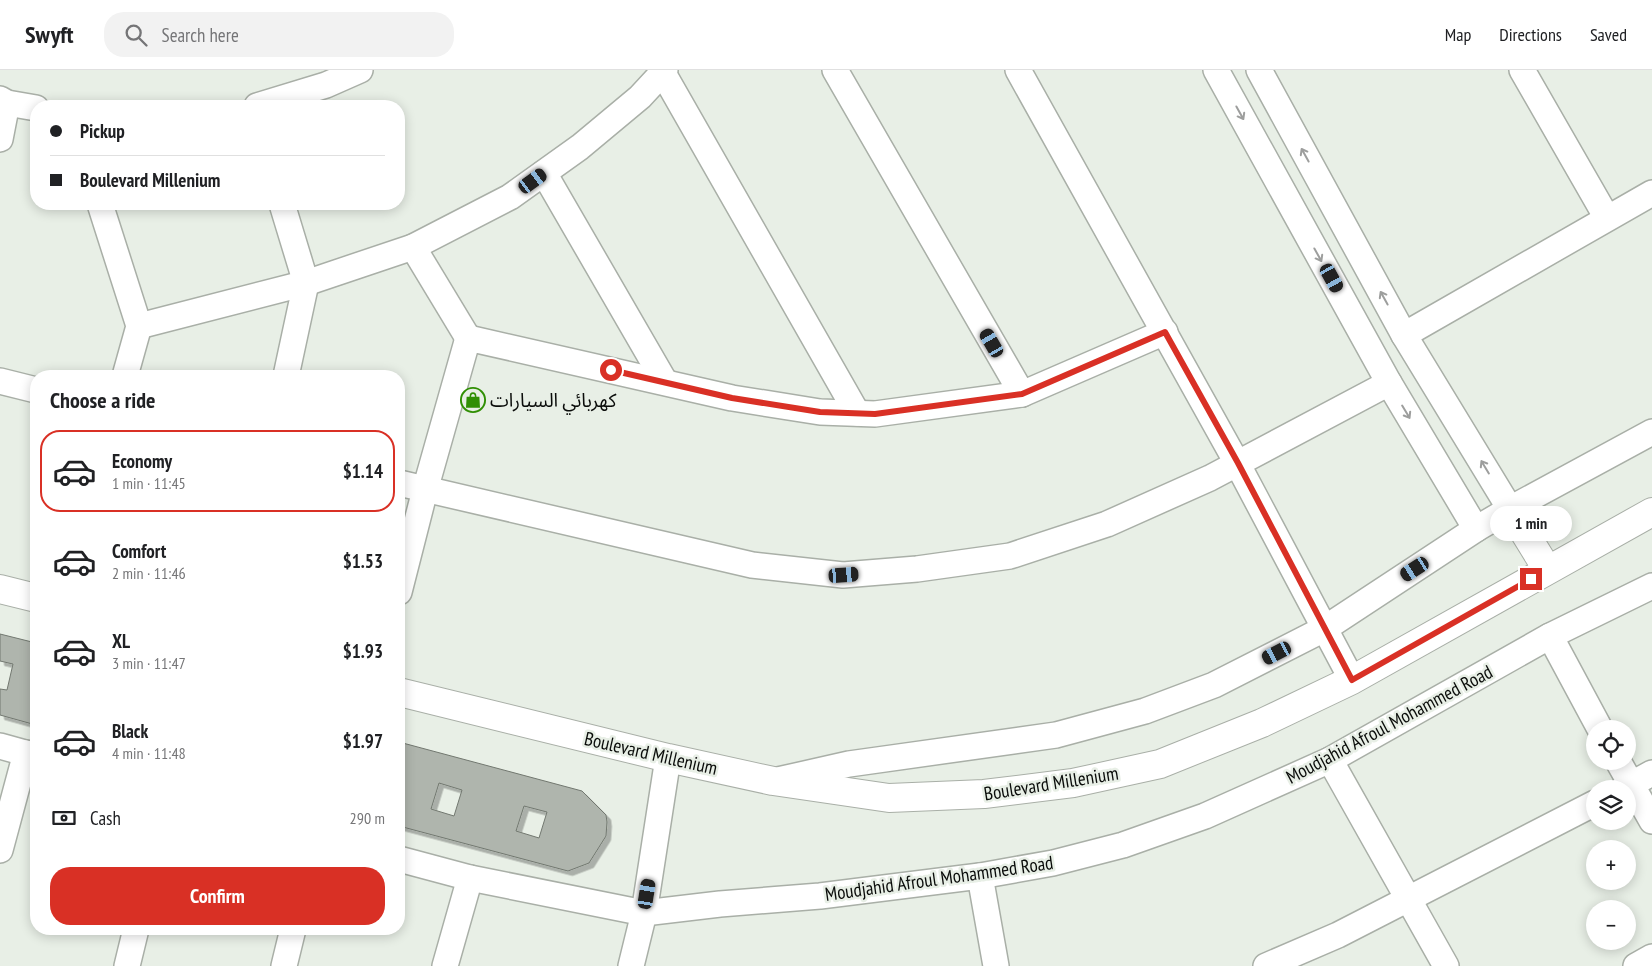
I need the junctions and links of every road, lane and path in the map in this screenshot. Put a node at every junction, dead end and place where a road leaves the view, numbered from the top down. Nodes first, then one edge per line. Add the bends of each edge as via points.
1 (360, 70) edge
2 (836, 70) edge
3 (1018, 70) edge
4 (1216, 70) edge
5 (1259, 70) edge
6 (1522, 70) edge
7 (664, 71) edge
8 (277, 100) edge
9 (3, 101) edge
10 (30, 107) edge
11 (0, 139) edge
12 (544, 173) junction
13 (1652, 193) edge
14 (102, 210) edge
15 (284, 210) edge
16 (1607, 218) junction
17 (413, 247) junction
18 (306, 283) junction
19 (138, 326) junction
20 (1165, 332) junction
21 (1404, 335) junction
22 (468, 338) junction
23 (127, 370) edge
24 (287, 370) edge
25 (0, 381) edge
26 (665, 382) junction
27 (1389, 383) junction
28 (30, 388) edge
29 (1022, 394) junction
30 (857, 413) junction
31 (1652, 432) edge
32 (1238, 463) junction
33 (405, 485) edge
34 (426, 490) junction
35 (1510, 509) junction
36 (1652, 512) edge
37 (1476, 529) junction
38 (405, 569) edge
39 (1547, 570) junction
40 (1652, 586) edge
41 (0, 589) edge
42 (30, 596) edge
43 (1324, 629) junction
44 (1550, 636) junction
45 (1352, 680) junction
46 (405, 693) edge
47 (1595, 720) edge
48 (0, 746) edge
49 (30, 755) edge
50 (30, 758) edge
51 (668, 758) junction
52 (1330, 760) junction
53 (1625, 770) edge
54 (1633, 780) edge
55 (773, 781) junction
56 (1636, 784) edge
57 (1586, 808) edge
58 (1652, 821) edge
59 (0, 850) edge
60 (405, 861) edge
61 (980, 876) junction
62 (470, 878) junction
63 (1408, 900) junction
64 (644, 913) junction
65 (134, 935) edge
66 (292, 935) edge
67 (1652, 957) edge
68 (126, 966) edge
69 (284, 966) edge
70 (445, 966) edge
71 (631, 966) edge
72 (996, 966) edge
73 (1266, 966) edge
74 (1446, 966) edge
75 (1636, 966) edge

1 - 8 street via 326,85
2 - 29 street
3 - 20 street
4 -> 27 street
21 -> 5 street
6 - 16 street
7 - 12 street via 580,148
7 - 30 street
9 - 10 street
9 - 11 street
12 - 17 street via 510,198
12 - 26 street
13 - 16 street
14 - 19 street
15 - 18 street
16 - 21 street
17 - 18 street
17 - 22 street
18 - 19 street
18 - 24 street
19 - 23 street
20 - 29 street
20 - 32 street
35 -> 21 street
22 - 26 street
22 - 34 street
25 - 28 street
26 - 30 street via 732,398 820,412
27 - 32 street
27 -> 37 street
29 - 30 street via 875,414
31 - 35 street
32 - 34 street via 1107,524 1010,556 917,570 844,575 752,566
32 - 43 street
33 - 34 street
34 - 38 street
35 - 37 street
35 - 39 main road
36 - 39 main road, Boulevard Millenium
37 - 43 street
39 - 45 main road, Boulevard Millenium
40 - 44 street, Moudjahid Afroul Mohammed Road
41 - 42 main road
43 - 45 street
43 - 55 street via 1214,685 1145,711 1056,735 849,764
44 - 47 street
44 - 52 street, Moudjahid Afroul Mohammed Road
45 - 55 main road, Boulevard Millenium via 1262,723 1160,764 1072,783 984,794 889,798
46 - 51 main road, Boulevard Millenium
48 - 49 street
50 - 59 street
51 - 55 main road, Boulevard Millenium
51 - 64 street
52 - 61 street, Moudjahid Afroul Mohammed Road via 1205,816 1123,846
52 - 63 street
53 - 54 street
56 - 58 street
57 - 63 street
60 - 62 street, Moudjahid Afroul Mohammed Road
61 - 64 street, Moudjahid Afroul Mohammed Road
61 - 72 street
62 - 64 street, Moudjahid Afroul Mohammed Road
62 - 70 street
63 - 73 street
63 - 74 street
64 - 71 street
65 - 68 street
66 - 69 street
67 - 75 street

